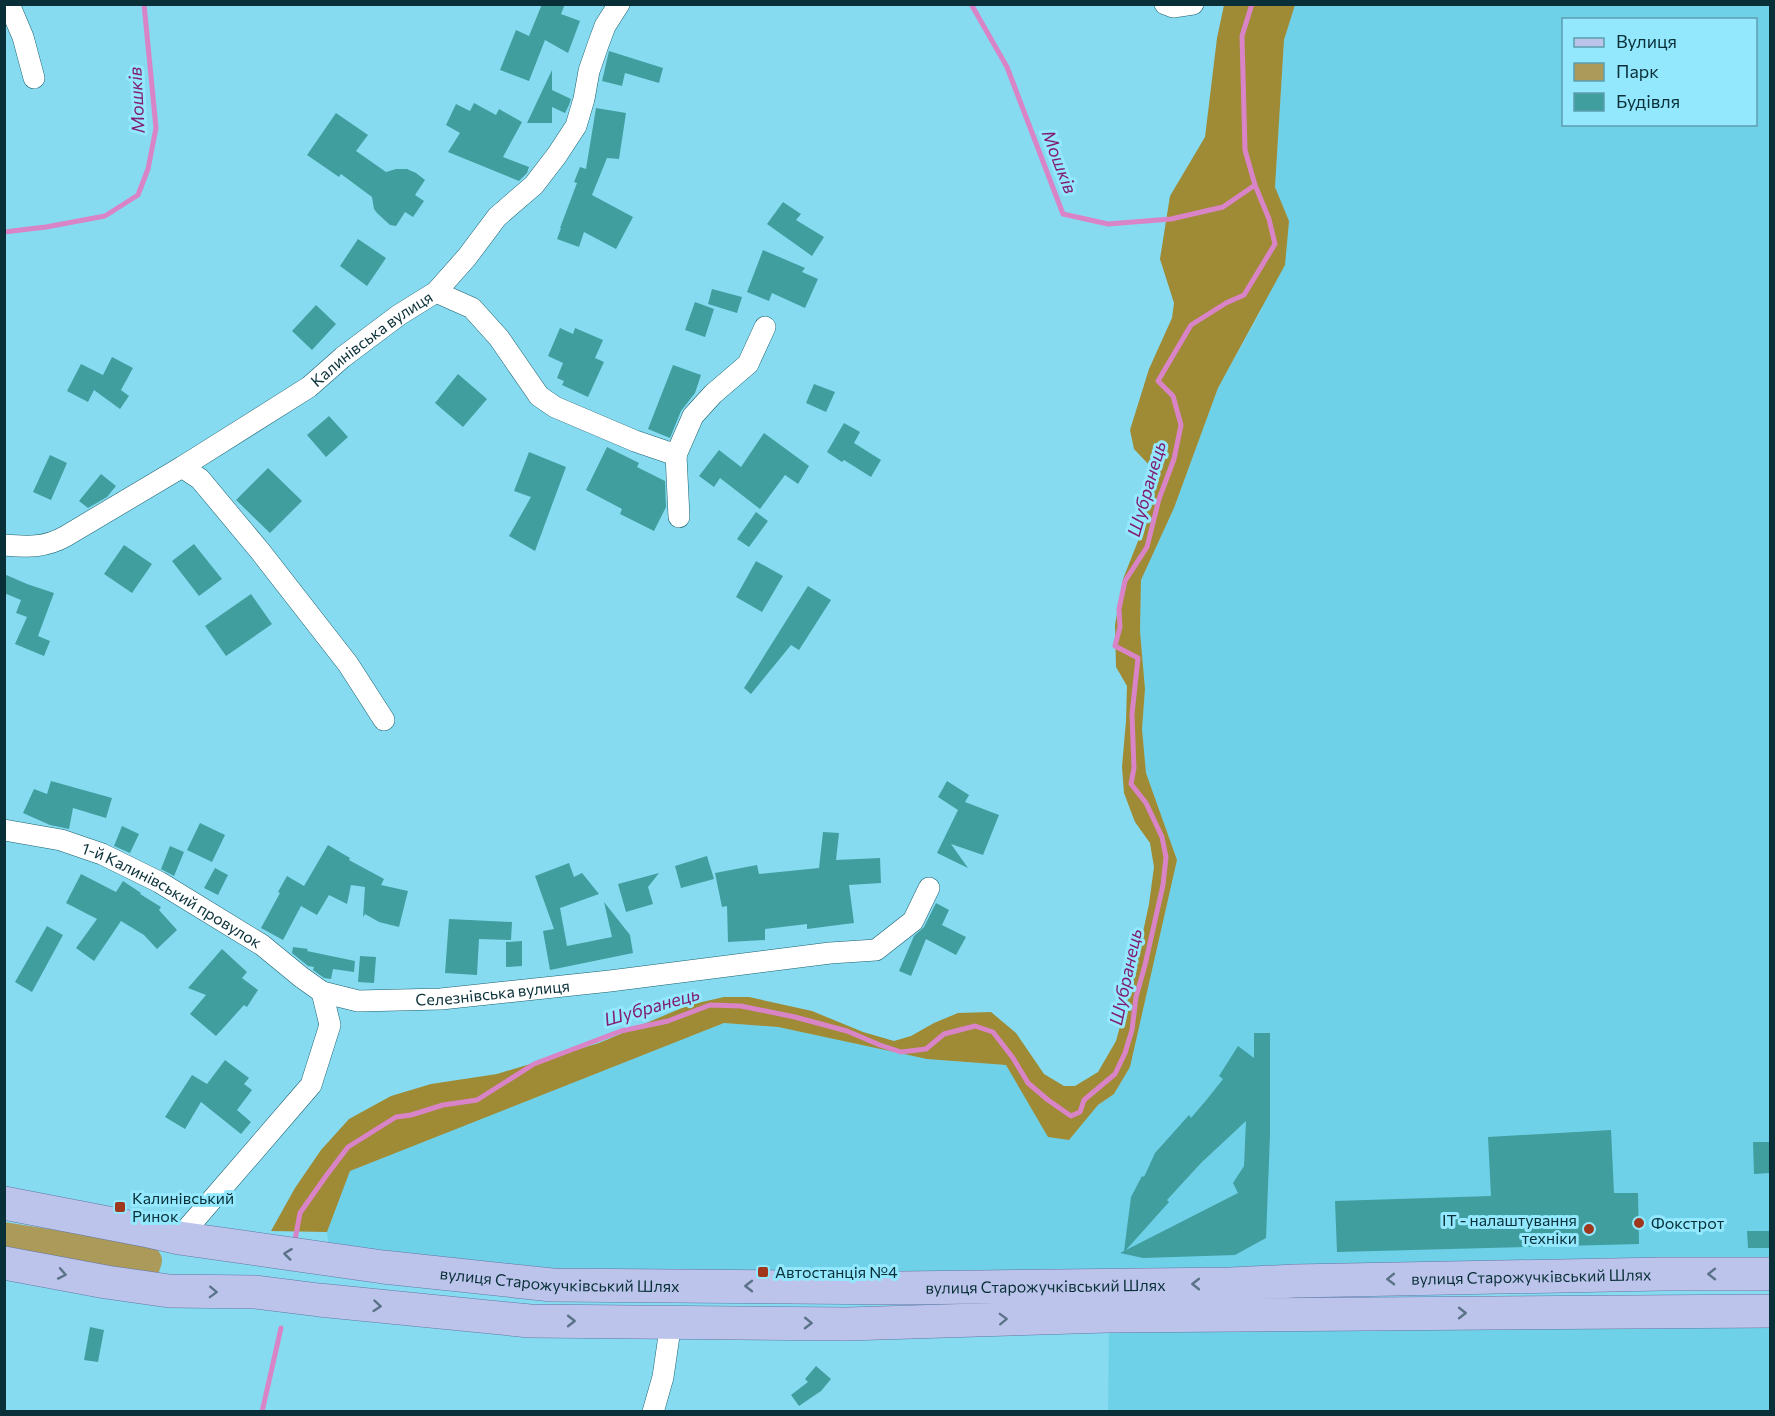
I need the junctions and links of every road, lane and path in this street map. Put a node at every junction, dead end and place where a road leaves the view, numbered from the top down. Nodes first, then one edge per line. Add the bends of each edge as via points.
1 (9, 4) edge
2 (619, 4) edge
3 (1165, 4) edge
4 (1193, 4) edge
5 (34, 78) dead end
6 (436, 292) junction
7 (765, 327) dead end
8 (676, 455) junction
9 (182, 467) junction
10 (679, 517) dead end
11 (4, 545) edge
12 (384, 720) dead end
13 (4, 830) edge
14 (928, 888) dead end
15 (322, 992) junction
16 (4, 1203) edge
17 (179, 1238) junction
18 (4, 1263) edge
19 (1770, 1274) edge
20 (531, 1284) junction
21 (169, 1291) junction
22 (1770, 1311) edge
23 (530, 1321) junction
24 (671, 1322) junction
25 (653, 1412) edge

1 - 5 street
2 - 6 street, Калинівська вулиця via 598,45 576,126 557,156 534,184 497,217
3 - 4 street
6 - 8 street via 472,308 500,338 539,396 555,407
6 - 9 street, Калинівська вулиця via 399,315 309,387
7 - 8 street via 748,364 693,416
8 - 10 street
9 - 11 street, Калинівська вулиця via 53,544
9 - 12 street via 200,479 260,550 348,664
13 - 15 street, 1-й Калинівський провулок via 61,840 102,854 159,882 262,945
14 - 15 street, Селезнівська вулиця via 913,921 876,950 441,999 358,1001
15 - 17 street via 330,1025 311,1085
16 - 17 main road, вулиця Старожучківський Шлях
20 -> 17 main road, вулиця Старожучківський Шлях
17 - 21 main road
18 -> 21 main road, вулиця Старожучківський Шлях
19 -> 20 main road, вулиця Старожучківський Шлях via 902,1288
20 - 23 main road
21 -> 23 main road, вулиця Старожучківський Шлях via 256,1292
24 -> 22 main road, вулиця Старожучківський Шлях via 847,1324 1107,1316
23 -> 24 main road, вулиця Старожучківський Шлях
24 - 25 street

